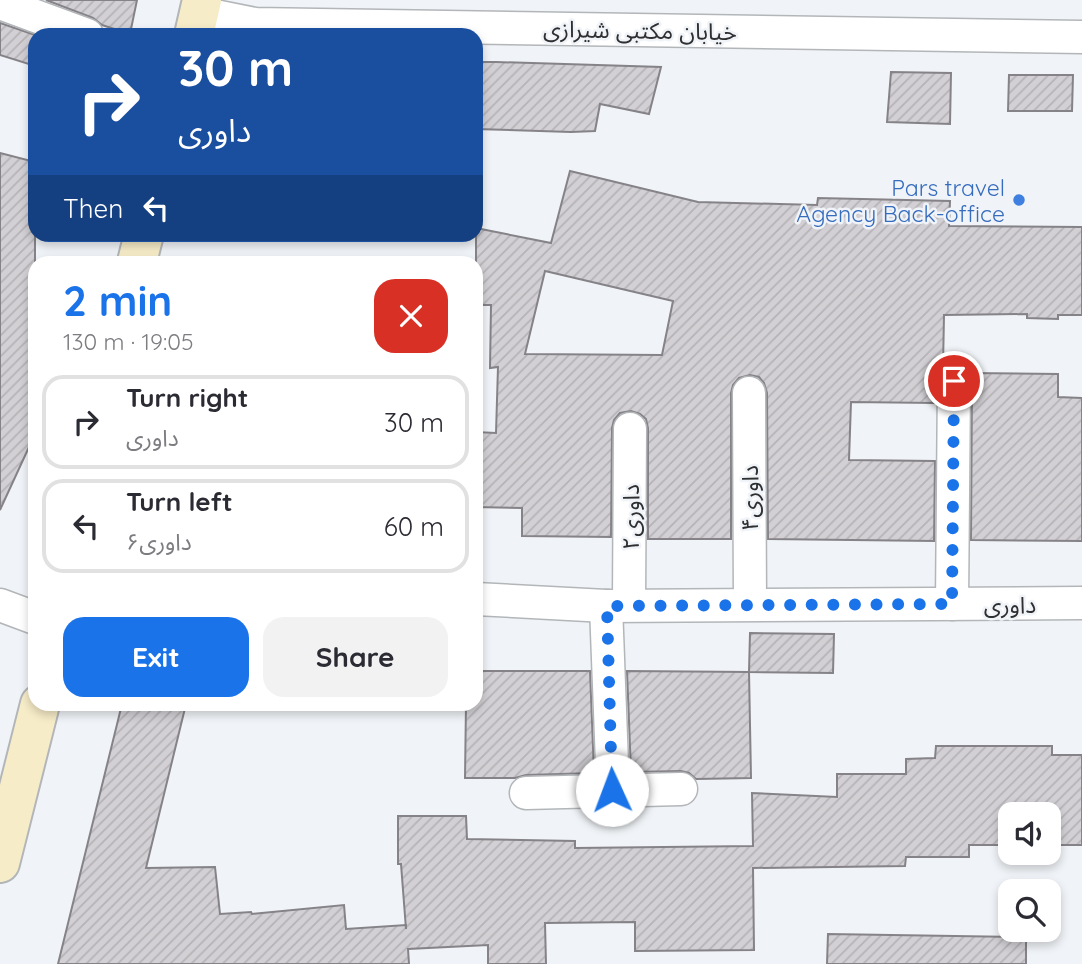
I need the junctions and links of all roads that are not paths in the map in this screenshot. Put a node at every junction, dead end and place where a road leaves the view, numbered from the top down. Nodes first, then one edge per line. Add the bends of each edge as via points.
1 (0, 3) edge
2 (199, 16) edge
3 (68, 28) edge
4 (1082, 37) edge
5 (954, 381) dead end
6 (749, 393) dead end
7 (630, 429) dead end
8 (483, 599) edge
9 (1082, 603) edge
10 (750, 604) junction
11 (952, 604) junction
12 (0, 605) edge
13 (618, 605) junction
14 (28, 615) edge
15 (38, 711) edge
16 (681, 789) dead end
17 (612, 790) junction
18 (526, 793) dead end
19 (0, 863) edge

1 - 3 street
2 - 4 street, خیابان مکتبی شیرازی via 254,24
5 - 11 street
6 - 10 street, داوری۴
7 - 13 street, داوری۲
8 - 13 street, داوری
9 - 11 street, داوری
10 - 11 street, داوری
10 - 13 street, داوری
12 - 14 street
13 - 17 street, داوری۲
15 - 19 street
16 - 17 street
17 - 18 street

